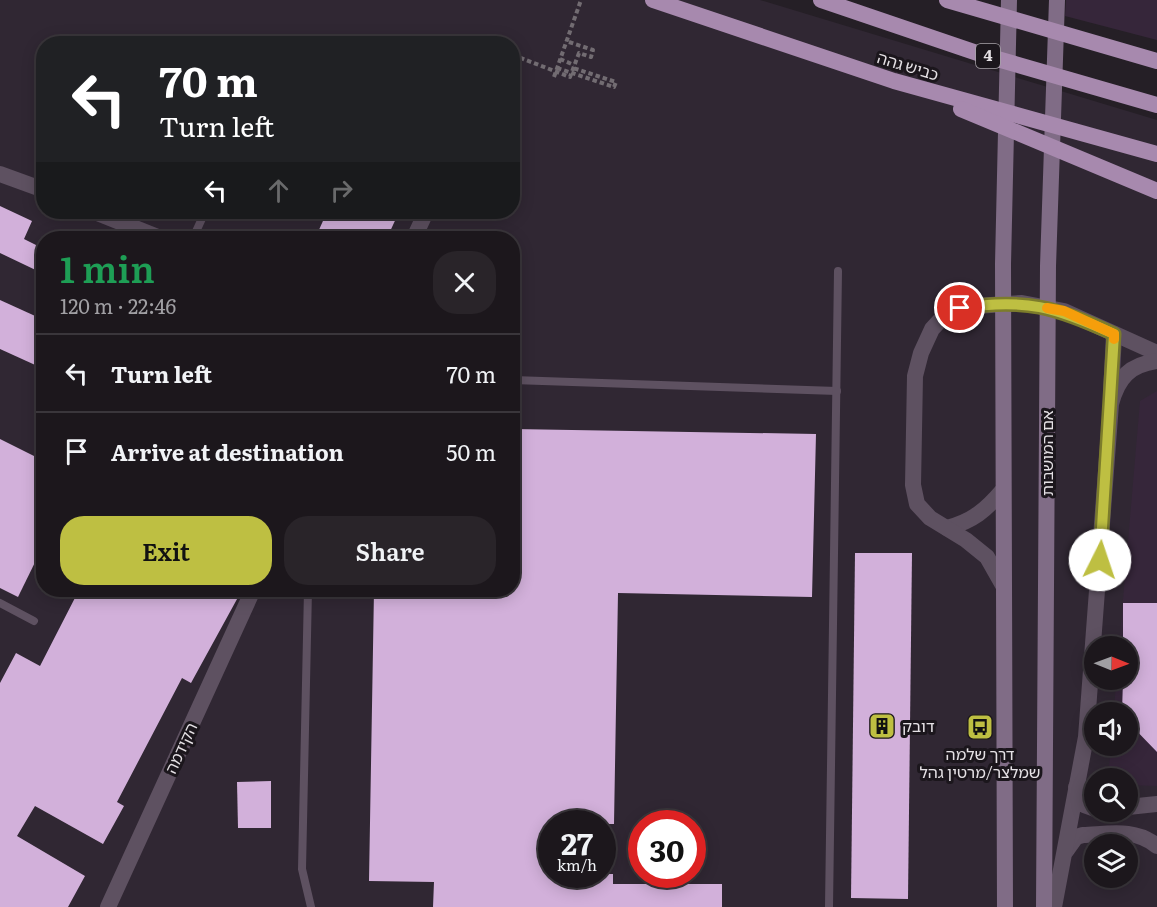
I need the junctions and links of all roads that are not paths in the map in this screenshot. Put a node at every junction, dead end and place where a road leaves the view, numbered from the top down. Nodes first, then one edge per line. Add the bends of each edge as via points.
1 (653, 0) edge
2 (821, 0) edge
3 (947, 0) edge
4 (1009, 0) edge
5 (1057, 0) edge
6 (1157, 62) edge
7 (894, 81) junction
8 (1157, 105) edge
9 (1157, 154) edge
10 (0, 174) edge
11 (36, 187) edge
12 (1157, 191) edge
13 (112, 219) edge
14 (142, 231) edge
15 (838, 271) dead end
16 (1114, 334) junction
17 (1157, 353) edge
18 (1157, 361) edge
19 (520, 380) edge
20 (837, 391) junction
21 (1111, 404) junction
22 (1003, 490) junction
23 (947, 528) junction
24 (1004, 587) junction
25 (250, 597) edge
26 (308, 597) edge
27 (0, 603) edge
28 (34, 621) dead end
29 (1076, 787) junction
30 (1084, 804) edge
31 (1157, 804) edge
32 (1138, 806) edge
33 (1157, 846) edge
34 (1062, 860) junction
35 (108, 907) edge
36 (310, 907) edge
37 (829, 907) edge
38 (1005, 907) edge
39 (1044, 907) edge
40 (1053, 907) edge

1 - 7 highway, כביש גהה
2 - 8 highway, כביש גהה / 4 via 980,54
3 - 6 highway
4 - 22 main road
5 - 39 main road, אם המושבות via 1048,266
7 - 9 highway, כביש גהה
7 - 12 highway
10 - 11 street
13 - 14 street
15 - 20 lane
16 - 17 street
16 - 21 street
16 - 23 street via 1064,311 1022,303 960,308 944,316 932,329 915,376 913,485 917,504
18 - 21 street via 1127,371 1115,388
19 - 20 lane
20 - 37 lane
21 - 29 street via 1086,737
22 - 23 street via 985,512 967,523
22 - 24 main road
23 - 24 street via 987,557
24 - 38 main road
25 - 35 street, הקידמה
26 - 36 lane via 302,869
27 - 28 lane
29 - 30 street
29 - 34 street
31 - 32 street
33 - 34 street via 1131,833 1083,835 1071,842
34 - 40 street

